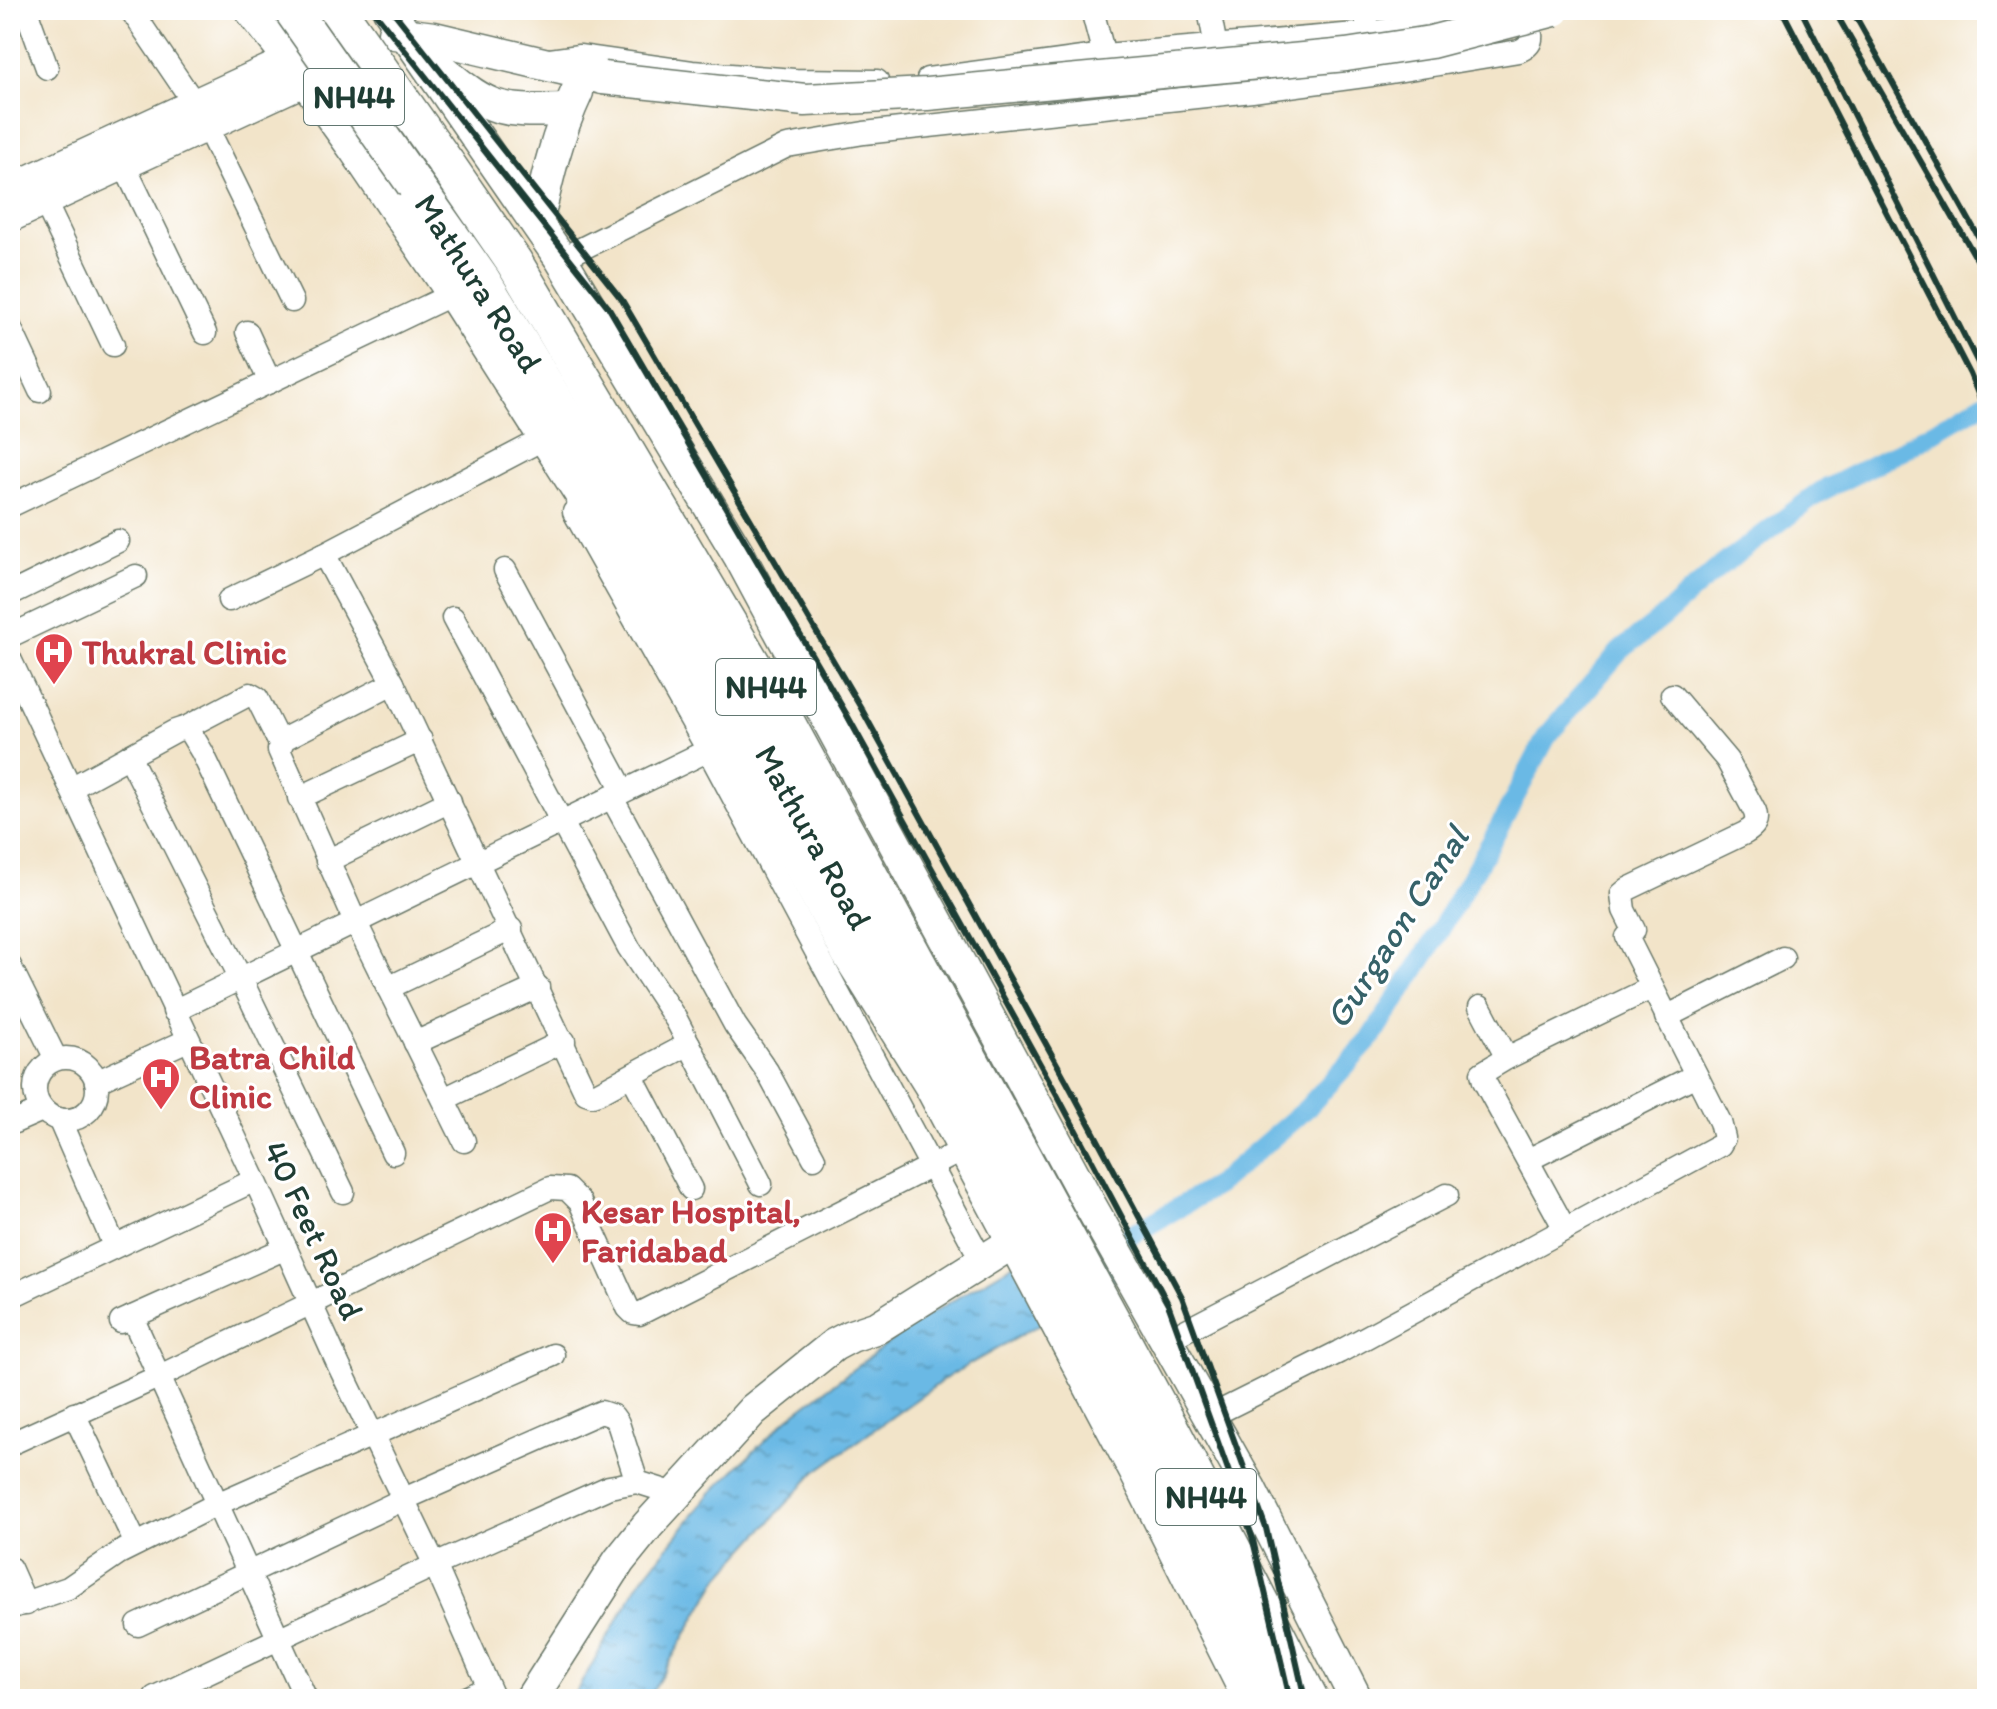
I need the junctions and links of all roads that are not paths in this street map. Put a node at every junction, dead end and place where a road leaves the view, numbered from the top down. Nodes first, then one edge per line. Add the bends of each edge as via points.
1 (26, 10) edge
2 (131, 10) edge
3 (251, 10) edge
4 (292, 10) edge
5 (338, 10) edge
6 (1092, 10) edge
7 (1209, 10) edge
8 (1485, 10) edge
9 (1520, 10) edge
10 (1554, 10) edge
11 (1367, 21) edge
12 (411, 32) edge
13 (1216, 47) junction
14 (1104, 55) junction
15 (533, 63) junction
16 (47, 68) dead end
17 (298, 70) junction
18 (1372, 75) junction
19 (594, 76) junction
20 (454, 102) junction
21 (568, 110) junction
22 (200, 115) junction
23 (363, 162) junction
24 (124, 165) junction
25 (10, 188) edge
26 (45, 202) junction
27 (10, 218) edge
28 (537, 223) junction
29 (561, 259) junction
30 (453, 294) junction
31 (292, 301) dead end
32 (10, 327) edge
33 (247, 332) dead end
34 (205, 333) dead end
35 (113, 345) dead end
36 (270, 382) junction
37 (40, 391) dead end
38 (539, 442) junction
39 (10, 506) edge
40 (118, 541) dead end
41 (324, 554) junction
42 (505, 570) dead end
43 (136, 576) dead end
44 (10, 594) edge
45 (229, 600) dead end
46 (453, 618) dead end
47 (10, 636) edge
48 (10, 659) edge
49 (393, 683) junction
50 (1672, 695) dead end
51 (187, 727) junction
52 (421, 740) junction
53 (280, 744) junction
54 (720, 744) junction
55 (129, 756) junction
56 (71, 788) junction
57 (617, 793) junction
58 (299, 798) junction
59 (450, 801) junction
60 (561, 821) junction
61 (327, 861) junction
62 (479, 862) junction
63 (355, 921) junction
64 (511, 929) junction
65 (296, 950) junction
66 (1783, 958) dead end
67 (10, 966) edge
68 (240, 977) junction
69 (538, 987) junction
70 (388, 988) junction
71 (1651, 988) junction
72 (1480, 1007) dead end
73 (174, 1011) junction
74 (1666, 1017) junction
75 (188, 1040) junction
76 (564, 1041) junction
77 (415, 1043) junction
78 (689, 1044) junction
79 (1507, 1058) junction
80 (56, 1059) junction
81 (1696, 1075) junction
82 (632, 1076) junction
83 (96, 1082) junction
84 (444, 1099) junction
85 (50, 1115) junction
86 (10, 1124) edge
87 (464, 1141) dead end
88 (963, 1150) junction
89 (393, 1153) dead end
90 (814, 1158) dead end
91 (1528, 1160) junction
92 (933, 1167) junction
93 (255, 1180) junction
94 (761, 1184) dead end
95 (691, 1189) dead end
96 (343, 1192) dead end
97 (1447, 1195) dead end
98 (1565, 1229) junction
99 (1032, 1241) junction
100 (114, 1245) junction
101 (286, 1248) junction
102 (982, 1261) junction
103 (10, 1297) edge
104 (311, 1303) junction
105 (1080, 1316) junction
106 (878, 1327) junction
107 (1167, 1340) junction
108 (553, 1355) dead end
109 (160, 1376) junction
110 (74, 1414) junction
111 (1209, 1417) junction
112 (372, 1435) junction
113 (10, 1444) edge
114 (637, 1482) junction
115 (675, 1494) junction
116 (404, 1499) junction
117 (217, 1504) junction
118 (136, 1544) junction
119 (435, 1565) junction
120 (10, 1568) edge
121 (248, 1572) junction
122 (18, 1606) edge
123 (138, 1625) dead end
124 (279, 1640) junction
125 (491, 1694) edge
126 (155, 1697) edge
127 (306, 1699) edge
128 (464, 1699) edge
129 (531, 1699) edge
130 (547, 1699) edge
131 (1249, 1699) edge
132 (1277, 1699) edge
133 (1310, 1699) edge
134 (1356, 1699) edge

1 - 16 street
2 - 22 street
3 - 17 main road
4 - 99 highway, Mathura Road / NH44, bridge via 482,280 753,728
5 - 99 highway, Mathura Road / NH44, bridge via 514,262 774,701
6 - 14 street
7 - 13 street
8 - 11 street via 1462,18
9 - 18 street via 1532,32 1524,49
10 - 19 main road, bridge via 1431,42 1346,55 927,94 805,100
11 - 13 street
11 - 18 street
12 - 15 main road
12 - 17 main road via 381,33
12 - 20 main road
12 - 21 main road via 463,88 497,108
13 - 14 street
14 - 15 street via 934,78 858,82 692,72 579,56
15 - 19 main road
17 - 22 street
17 - 23 main road
18 - 29 street via 787,146
19 - 21 main road
20 - 23 main road via 401,119 377,140
20 - 28 main road
21 - 28 main road
22 - 24 street
22 - 25 street
22 - 31 street
23 - 30 main road
24 - 26 street
24 - 34 street
26 - 27 street
26 - 35 street
28 - 29 main road
29 - 107 main road via 739,555
30 - 36 street
30 - 38 main road
32 - 37 street
33 - 36 street
36 - 39 street
38 - 41 street
38 - 54 main road via 631,573
40 - 44 street
41 - 45 street
41 - 49 street
42 - 57 street
43 - 47 street
46 - 60 street
48 - 56 street, 40 Feet Road
49 - 52 street
49 - 53 street
50 - 71 street via 1727,760 1757,820 1745,833 1622,894 1634,930 1627,937
51 - 53 street via 250,694
51 - 55 street
51 - 65 street
52 - 58 street
52 - 59 street
53 - 58 street via 280,758
54 - 57 street
54 - 88 main road via 930,1085
54 - 92 street
55 - 56 street
55 - 68 street
56 - 73 street, 40 Feet Road
57 - 60 street
57 - 90 street via 735,1025 774,1082
58 - 61 street
59 - 61 street
59 - 62 street
60 - 62 street
60 - 78 street via 629,948
61 - 63 street
62 - 63 street
62 - 64 street
63 - 65 street
63 - 70 street
64 - 69 street
64 - 70 street
65 - 68 street
65 - 89 street
66 - 74 street
67 - 80 street
68 - 73 street
68 - 96 street
69 - 76 street
69 - 77 street
70 - 77 street
71 - 74 street
71 - 79 street
72 - 79 street
73 - 75 street, 40 Feet Road
74 - 81 street
75 - 83 street
75 - 93 street, 40 Feet Road
76 - 82 street via 589,1095
76 - 84 street
77 - 84 street
78 - 82 street
78 - 94 street
79 - 91 street via 1482,1077
80 - 83 street via 77,1060
80 - 85 street via 47,1064 34,1091
81 - 91 street
81 - 98 street via 1723,1131 1720,1145
82 - 95 street
83 - 85 street via 88,1111 79,1117
84 - 87 street
85 - 86 street
85 - 100 street
88 - 92 street
88 - 99 main road
91 - 98 street
92 - 102 street
92 - 104 street via 639,1314 628,1308 580,1202 559,1187
93 - 100 street
93 - 101 street, 40 Feet Road
97 - 107 street
98 - 111 street
99 - 102 main road
99 - 105 highway, Mathura Road / NH44
99 - 105 main road
100 - 103 street
101 - 104 street, 40 Feet Road
101 - 109 street via 126,1319
102 - 106 main road
104 - 109 street
104 - 112 street, 40 Feet Road
105 - 131 main road, Mathura Road via 1135,1471
105 - 132 highway, Mathura Road / NH44 via 1156,1451
105 - 133 highway, Mathura Road / NH44
106 - 115 main road via 834,1345 771,1394
106 - 130 main road via 859,1350 767,1424 664,1530 618,1586
107 - 111 main road
108 - 112 street
109 - 110 street
109 - 117 street
110 - 113 street
110 - 118 street
111 - 134 main road
112 - 116 street, 40 Feet Road
112 - 117 street
114 - 115 street
114 - 116 street via 618,1423 601,1412
114 - 119 street via 609,1487
115 - 129 main road via 619,1561
116 - 119 street, 40 Feet Road
116 - 121 street
117 - 118 street
117 - 121 street
118 - 122 street via 68,1588
119 - 124 street
119 - 125 street, 40 Feet Road
120 - 122 street
121 - 123 street
121 - 124 street
124 - 126 street
124 - 127 street
125 - 128 street

